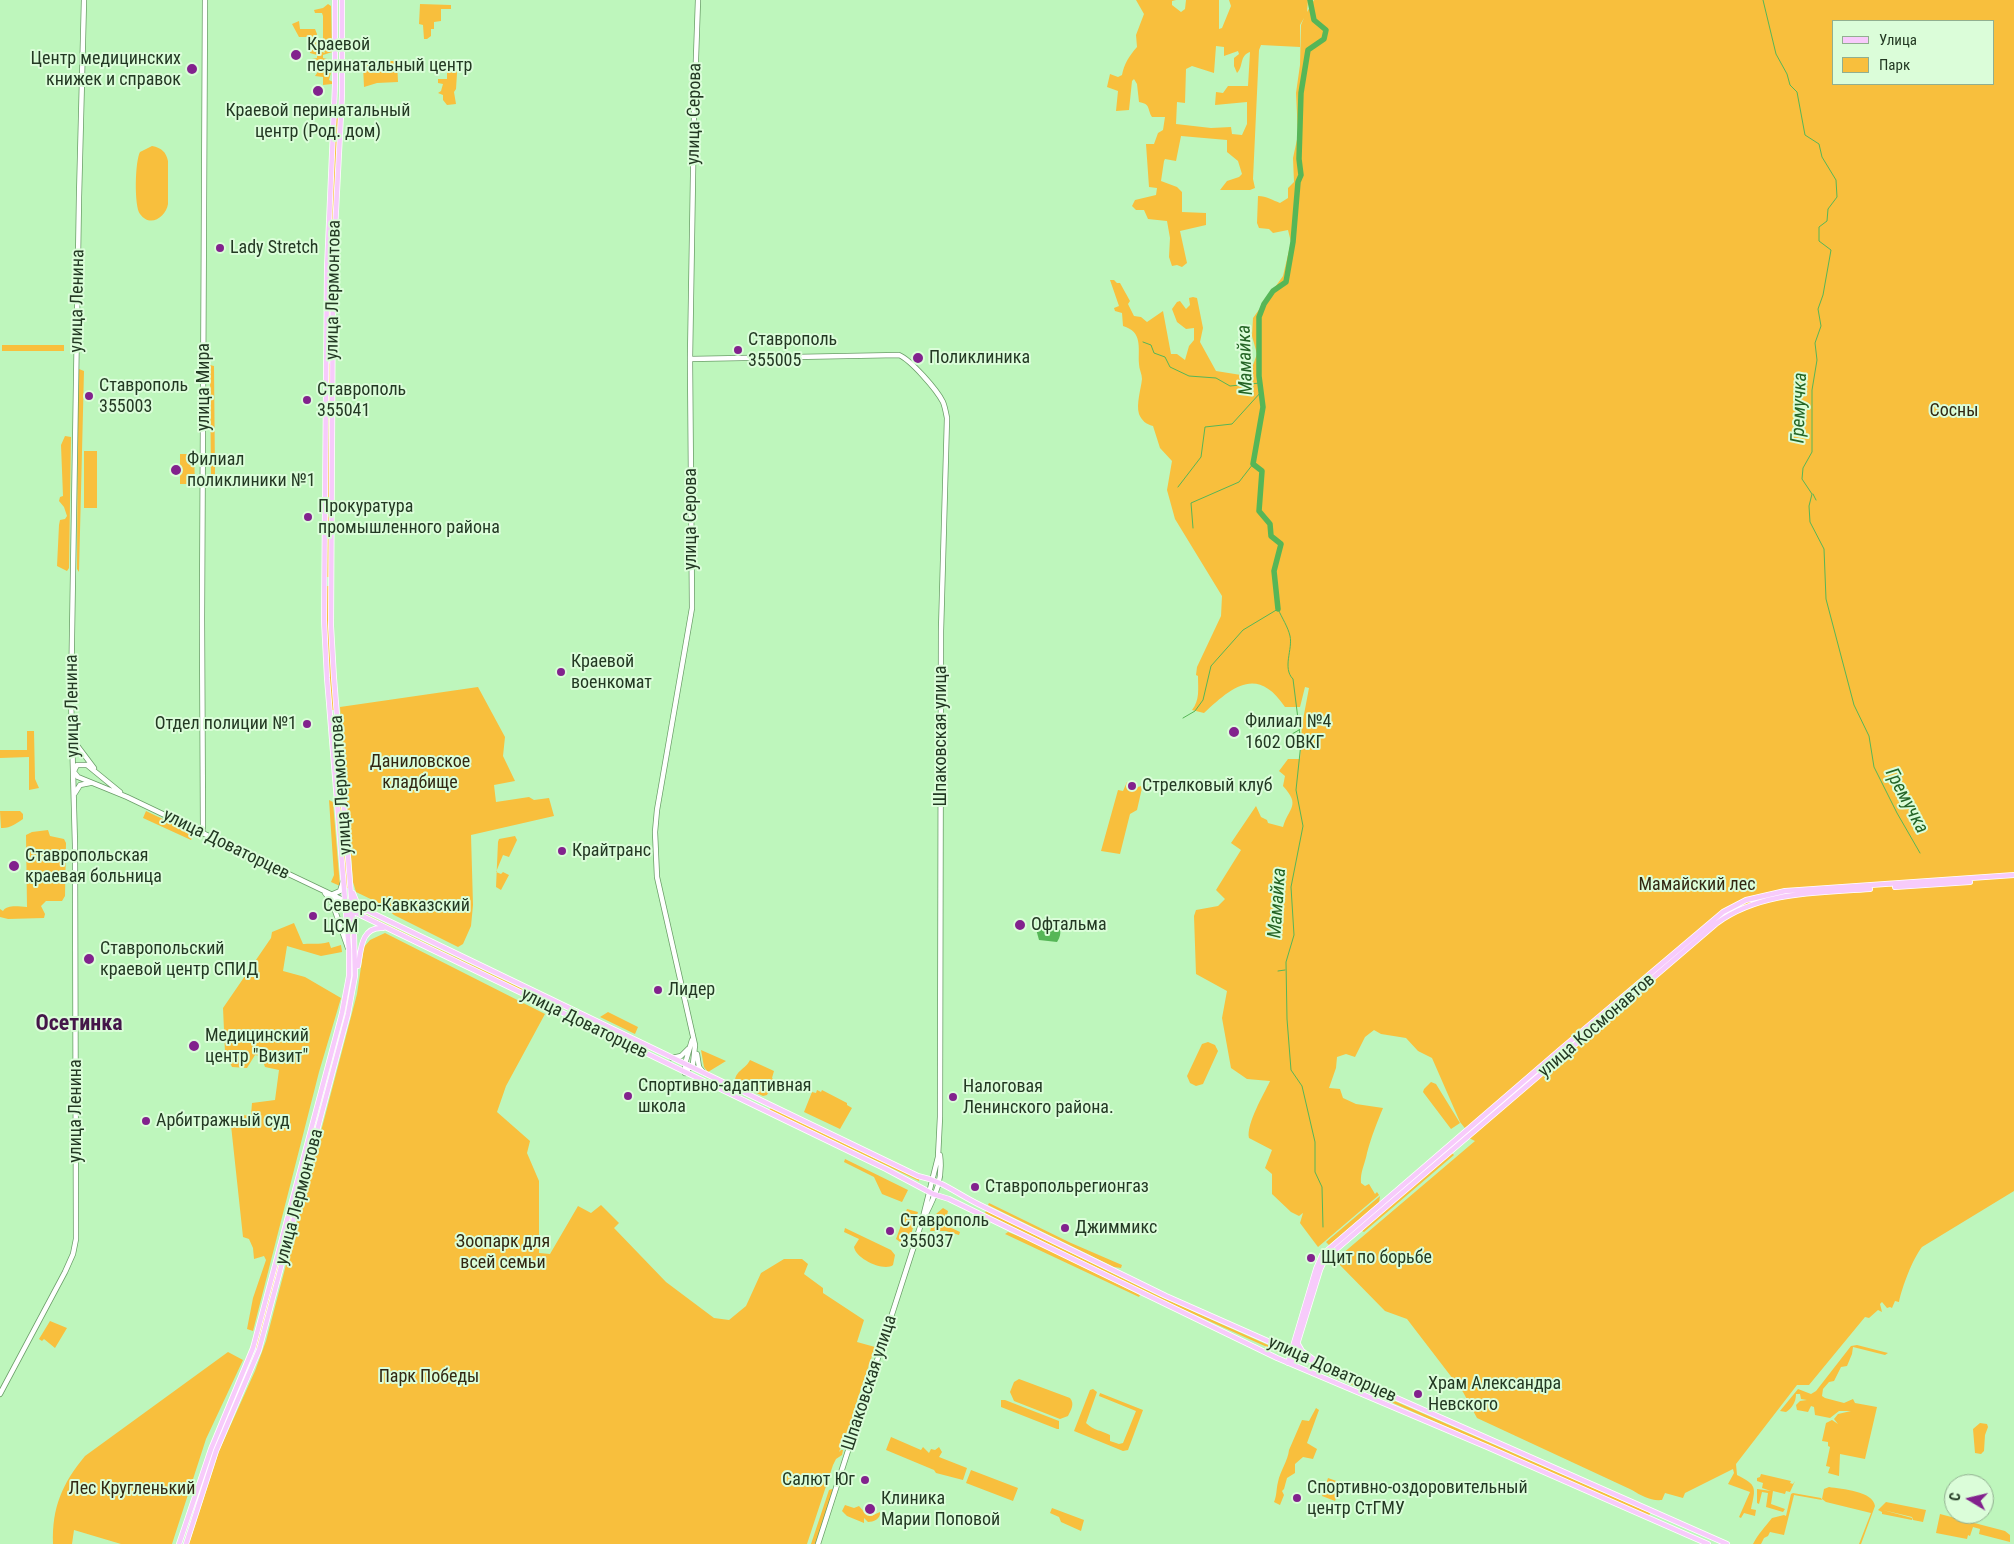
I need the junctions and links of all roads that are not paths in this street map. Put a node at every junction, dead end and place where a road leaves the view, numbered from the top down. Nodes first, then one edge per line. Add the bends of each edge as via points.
1 (84, 0) edge
2 (205, 0) edge
3 (335, 0) edge
4 (342, 0) edge
5 (698, 0) edge
6 (690, 358) junction
7 (72, 739) junction
8 (74, 771) junction
9 (101, 777) junction
10 (98, 784) junction
11 (74, 794) junction
12 (128, 797) junction
13 (203, 834) junction
14 (2014, 877) edge
15 (343, 881) junction
16 (350, 882) junction
17 (324, 892) junction
18 (331, 894) junction
19 (344, 899) junction
20 (352, 903) junction
21 (345, 907) junction
22 (368, 911) junction
23 (352, 912) junction
24 (346, 922) junction
25 (389, 930) junction
26 (348, 950) junction
27 (354, 987) junction
28 (601, 1024) junction
29 (598, 1031) junction
30 (691, 1031) junction
31 (692, 1038) junction
32 (695, 1045) junction
33 (672, 1058) junction
34 (685, 1064) junction
35 (692, 1067) junction
36 (685, 1073) junction
37 (704, 1073) junction
38 (939, 1148) junction
39 (297, 1179) junction
40 (304, 1180) junction
41 (942, 1183) junction
42 (922, 1222) junction
43 (1296, 1344) junction
44 (1283, 1349) junction
45 (1293, 1355) junction
46 (1289, 1363) junction
47 (1320, 1365) junction
48 (0, 1394) edge
49 (211, 1449) junction
50 (216, 1452) junction
51 (179, 1544) edge
52 (186, 1544) edge
53 (818, 1544) edge
54 (1708, 1544) edge
55 (1727, 1544) edge

1 - 7 main road, улица Ленина
2 - 13 main road, улица Мира
3 - 15 main road, улица Лермонтова via 327,268 324,610
4 - 16 main road, улица Лермонтова via 342,95 334,269 331,595
5 - 6 main road, улица Серова
6 - 30 main road, улица Серова via 692,608 657,810 656,848 657,877
6 - 38 main road, Шпаковская улица via 899,355 939,396 947,418 941,639
7 - 8 main road, улица Ленина
7 - 9 main road, улица Доваторцев
8 - 9 main road, улица Доваторцев via 77,765 84,764
8 - 10 main road, улица Доваторцев via 78,777
8 - 11 main road, улица Ленина
9 - 12 main road, улица Доваторцев
10 - 11 main road via 84,783 76,788
10 - 12 main road, улица Доваторцев
11 - 48 main road, улица Ленина via 76,1239 65,1272
12 - 13 main road, улица Доваторцев
13 - 17 main road, улица Доваторцев
14 - 43 main road, улица Космонавтов via 1785,891 1746,900 1723,912 1322,1255
15 - 18 main road via 340,891
15 - 19 main road, улица Лермонтова
16 - 20 main road, улица Лермонтова
16 - 22 main road via 354,898
17 - 18 main road, улица Доваторцев
17 - 21 main road, улица Доваторцев
17 - 26 main road, улица Лермонтова via 332,902
18 - 19 main road, улица Доваторцев
19 - 20 main road, улица Доваторцев
19 - 21 main road, улица Лермонтова
20 - 22 main road, улица Доваторцев
20 - 23 main road, улица Лермонтова
21 - 23 main road, улица Доваторцев
21 - 24 main road, улица Лермонтова
22 - 23 main road
22 - 28 main road, улица Доваторцев
23 - 24 main road
23 - 25 main road, улица Доваторцев
23 - 27 main road, улица Лермонтова via 356,964
24 - 26 main road, улица Лермонтова
25 - 27 main road via 375,928 364,938
25 - 29 main road, улица Доваторцев
26 - 39 main road, улица Лермонтова via 349,976 345,999
27 - 40 main road, улица Лермонтова
28 - 29 main road
28 - 33 main road, улица Доваторцев
29 - 36 main road, улица Доваторцев
30 - 31 main road, улица Серова
30 - 32 main road, улица Серова
31 - 33 main road via 685,1053
31 - 34 main road, улица Серова
32 - 35 main road, улица Серова
32 - 37 main road, улица Серова via 699,1067
33 - 34 main road, улица Доваторцев
34 - 35 main road, улица Доваторцев
34 - 36 main road, улица Серова
35 - 36 main road
35 - 37 main road, улица Доваторцев
36 - 46 main road, улица Доваторцев
37 - 41 main road, улица Доваторцев via 918,1176
38 - 41 main road, Шпаковская улица
38 - 42 main road, Шпаковская улица
39 - 40 main road
39 - 49 main road, улица Лермонтова via 253,1348
40 - 50 main road, улица Лермонтова via 259,1350
41 - 42 main road, Шпаковская улица
41 - 44 main road, улица Доваторцев via 1134,1281
42 - 53 main road, Шпаковская улица
43 - 44 main road
43 - 45 main road, улица Космонавтов
43 - 47 main road
44 - 45 main road, улица Доваторцев
45 - 46 main road, улица Космонавтов
45 - 47 main road, улица Доваторцев
46 - 54 main road, улица Доваторцев
47 - 55 main road, улица Доваторцев
49 - 50 main road
49 - 51 main road, улица Лермонтова
50 - 52 main road, улица Лермонтова

